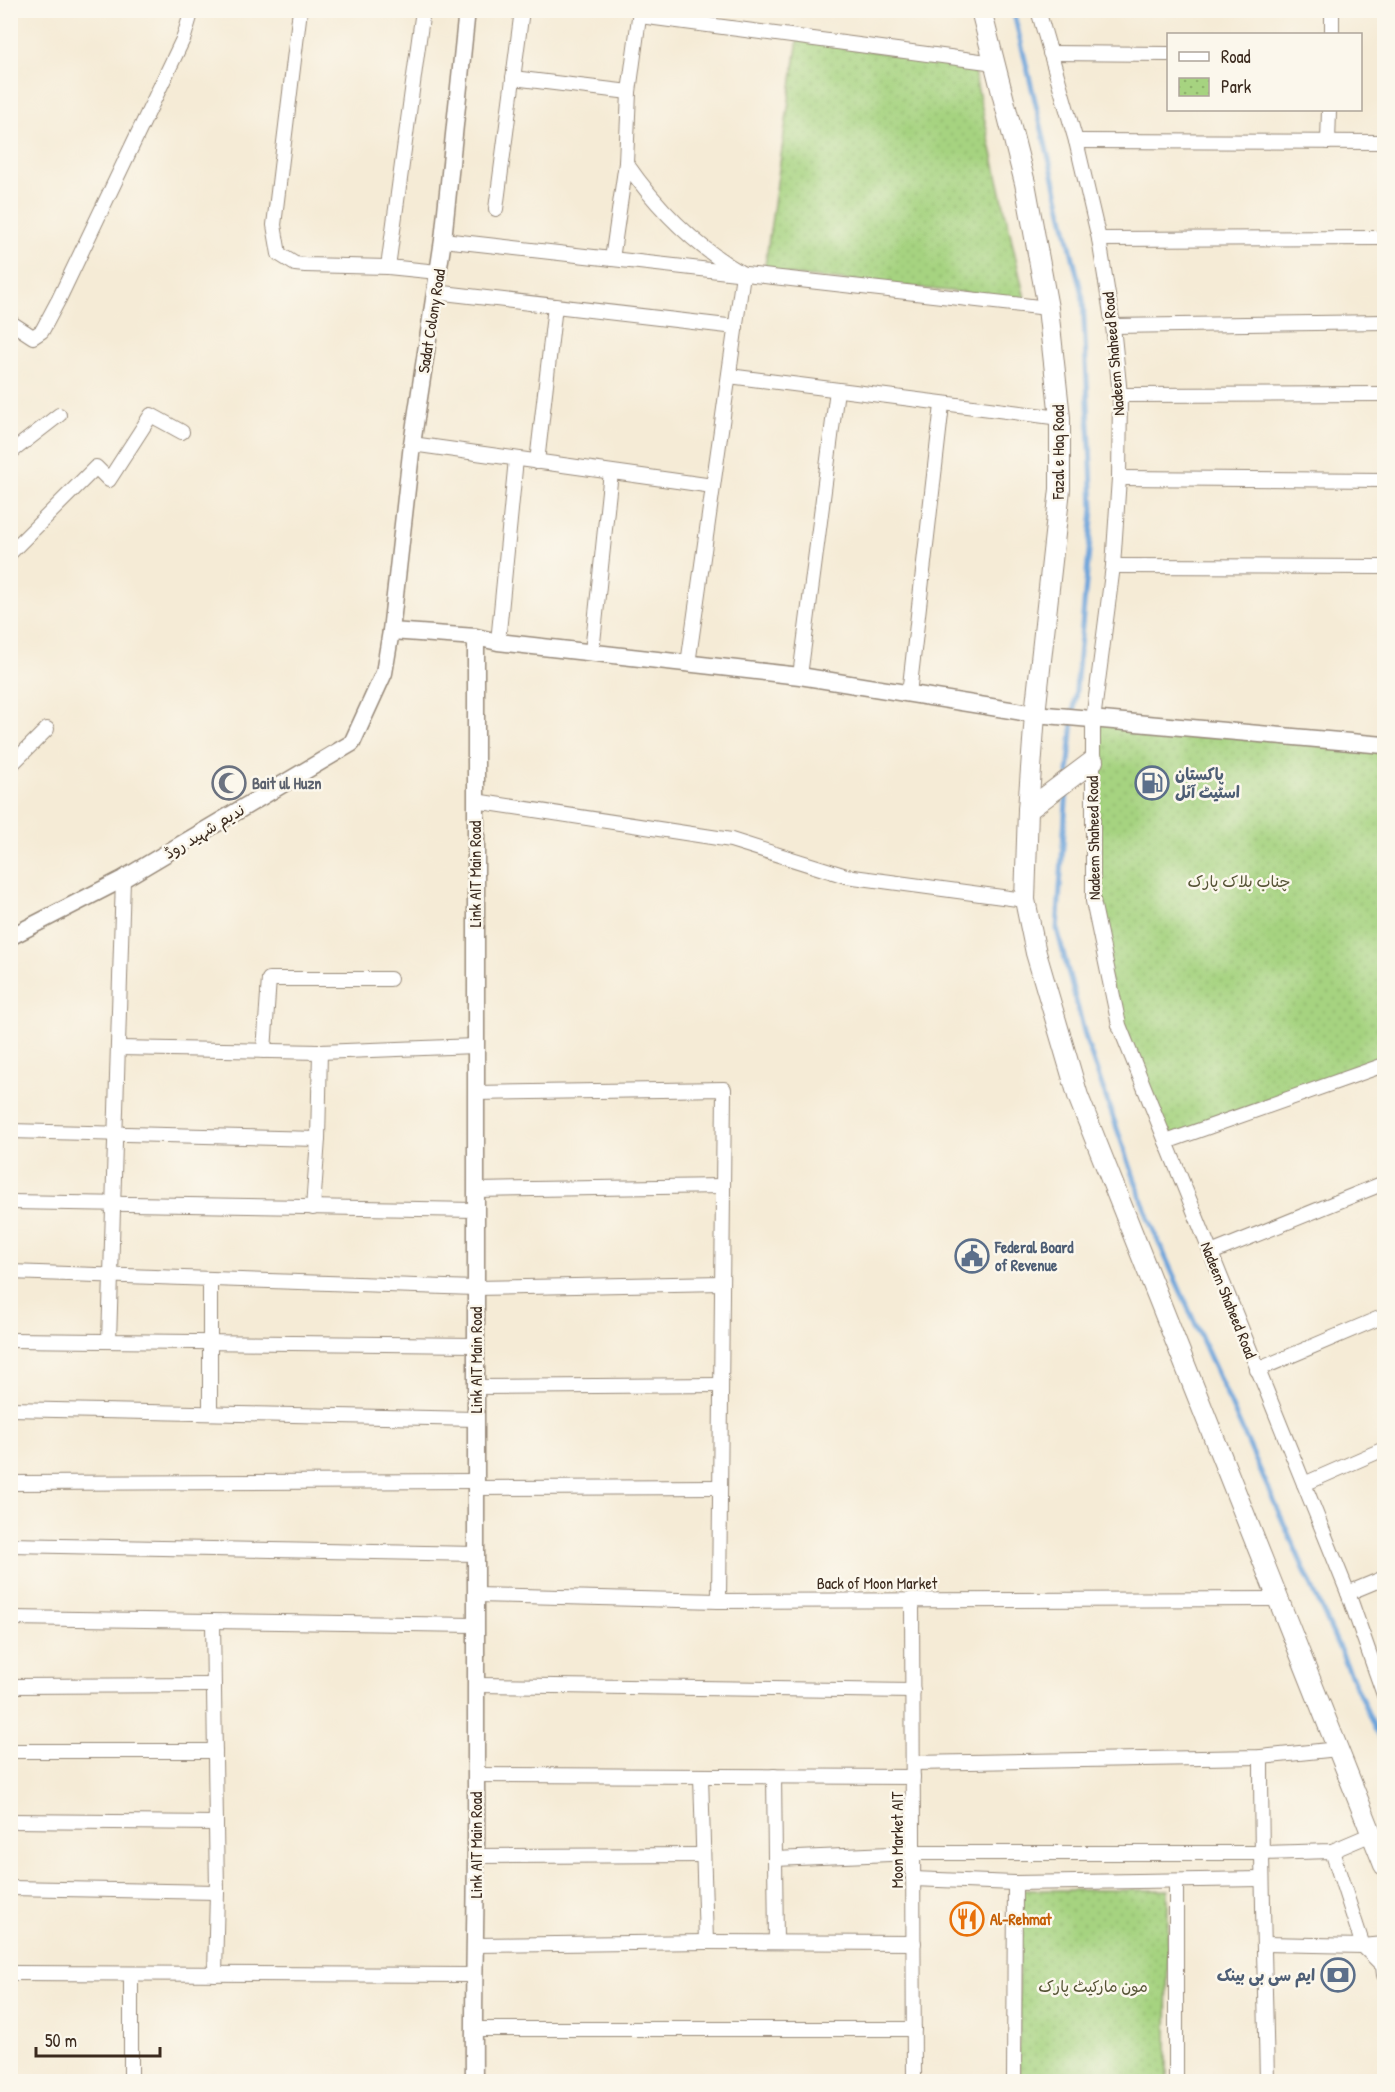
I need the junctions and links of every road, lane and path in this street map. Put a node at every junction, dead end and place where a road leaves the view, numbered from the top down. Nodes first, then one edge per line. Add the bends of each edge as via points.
1 (192, 10) edge
2 (300, 10) edge
3 (423, 10) edge
4 (467, 10) edge
5 (522, 10) edge
6 (981, 10) edge
7 (1038, 10) edge
8 (1332, 10) edge
9 (640, 13) edge
10 (1332, 33) edge
11 (1050, 53) junction
12 (1167, 54) edge
13 (995, 63) junction
14 (513, 78) junction
15 (628, 92) junction
16 (1329, 111) edge
17 (1076, 141) junction
18 (1328, 142) junction
19 (1384, 142) edge
20 (626, 163) junction
21 (496, 209) dead end
22 (1384, 238) edge
23 (1099, 239) junction
24 (443, 240) junction
25 (612, 259) junction
26 (388, 267) junction
27 (438, 272) junction
28 (743, 274) junction
29 (435, 292) junction
30 (555, 306) junction
31 (1048, 308) junction
32 (10, 322) edge
33 (1384, 322) edge
34 (1113, 326) junction
35 (736, 327) junction
36 (729, 376) junction
37 (837, 390) junction
38 (1384, 394) edge
39 (1120, 395) junction
40 (942, 405) junction
41 (59, 415) dead end
42 (1060, 418) junction
43 (182, 432) dead end
44 (412, 444) junction
45 (10, 453) edge
46 (516, 459) junction
47 (537, 462) junction
48 (611, 472) junction
49 (1119, 478) junction
50 (1384, 480) edge
51 (713, 486) junction
52 (10, 553) edge
53 (1113, 566) junction
54 (1384, 567) edge
55 (391, 631) junction
56 (476, 638) junction
57 (498, 642) junction
58 (592, 652) junction
59 (688, 664) junction
60 (800, 676) junction
61 (909, 694) junction
62 (1042, 715) junction
63 (1089, 720) junction
64 (47, 729) dead end
65 (1384, 745) edge
66 (1090, 763) junction
67 (10, 766) edge
68 (475, 801) junction
69 (1028, 810) junction
70 (123, 879) junction
71 (1025, 900) junction
72 (10, 937) edge
73 (390, 979) dead end
74 (476, 1046) junction
75 (118, 1048) junction
76 (264, 1051) junction
77 (320, 1052) junction
78 (1384, 1065) edge
79 (476, 1094) junction
80 (10, 1131) edge
81 (115, 1134) junction
82 (318, 1140) junction
83 (1166, 1142) junction
84 (1384, 1183) edge
85 (723, 1186) junction
86 (476, 1190) junction
87 (10, 1202) edge
88 (113, 1204) junction
89 (313, 1208) junction
90 (476, 1210) junction
91 (1211, 1253) junction
92 (10, 1272) edge
93 (111, 1276) junction
94 (210, 1279) junction
95 (722, 1283) junction
96 (476, 1288) junction
97 (1384, 1316) edge
98 (10, 1340) edge
99 (109, 1341) junction
100 (210, 1342) junction
101 (476, 1345) junction
102 (1257, 1370) junction
103 (721, 1385) junction
104 (476, 1387) junction
105 (10, 1409) edge
106 (210, 1413) junction
107 (476, 1419) junction
108 (1384, 1449) edge
109 (10, 1483) edge
110 (1304, 1484) junction
111 (476, 1485) junction
112 (720, 1486) junction
113 (10, 1545) edge
114 (476, 1554) junction
115 (1384, 1578) edge
116 (1348, 1593) junction
117 (476, 1595) junction
118 (912, 1599) junction
119 (1278, 1599) junction
120 (719, 1601) junction
121 (10, 1618) edge
122 (213, 1622) junction
123 (474, 1625) junction
124 (214, 1685) junction
125 (476, 1685) junction
126 (10, 1686) edge
127 (913, 1691) junction
128 (1384, 1695) edge
129 (1338, 1749) junction
130 (10, 1751) edge
131 (215, 1751) junction
132 (1261, 1757) junction
133 (913, 1770) junction
134 (476, 1775) junction
135 (701, 1776) junction
136 (774, 1776) junction
137 (10, 1821) edge
138 (216, 1823) junction
139 (1372, 1833) junction
140 (1332, 1851) junction
141 (913, 1853) junction
142 (1261, 1853) junction
143 (703, 1855) junction
144 (477, 1856) junction
145 (775, 1859) junction
146 (1384, 1865) edge
147 (1261, 1879) junction
148 (913, 1880) junction
149 (1176, 1882) junction
150 (1016, 1883) junction
151 (10, 1888) edge
152 (217, 1892) junction
153 (706, 1942) junction
154 (776, 1942) junction
155 (914, 1943) junction
156 (1264, 1944) junction
157 (1384, 1944) edge
158 (474, 1945) junction
159 (1363, 1946) junction
160 (10, 1972) edge
161 (130, 1974) junction
162 (215, 1974) junction
163 (473, 1975) junction
164 (1384, 1975) edge
165 (474, 2029) junction
166 (914, 2029) junction
167 (131, 2082) edge
168 (474, 2082) edge
169 (914, 2082) edge
170 (1014, 2082) edge
171 (1176, 2082) edge
172 (1267, 2082) edge

1 - 32 street via 184,37 42,331 33,337
2 - 26 street via 274,225 279,254 295,264
3 - 26 street
4 - 24 street, Sadat Colony Road
5 - 14 street
6 - 13 main road, Fazal e Haq Road
7 - 11 street, Nadeem Shaheed Road
8 - 10 street
9 - 13 street
9 - 15 street
11 - 12 street
11 - 17 street, Nadeem Shaheed Road
13 - 31 main road, Fazal e Haq Road via 1025,183
14 - 15 street
14 - 21 street
15 - 20 street
16 - 18 street
17 - 18 street
17 - 23 street, Nadeem Shaheed Road
18 - 19 street
20 - 25 street
20 - 28 street via 684,232 716,259
22 - 23 street
23 - 34 street, Nadeem Shaheed Road
24 - 25 street
24 - 27 street, Sadat Colony Road
25 - 28 street
26 - 27 street
27 - 29 street, Sadat Colony Road
28 - 31 street
28 - 35 street
29 - 30 street
29 - 44 street, Sadat Colony Road
30 - 35 street
30 - 47 street
31 - 42 main road, Fazal e Haq Road
33 - 34 street
34 - 39 street, Nadeem Shaheed Road
35 - 36 street
36 - 37 street
36 - 51 street
37 - 40 street
37 - 60 street
38 - 39 street
39 - 49 street, Nadeem Shaheed Road
40 - 42 street
40 - 61 street
41 - 45 street
42 - 62 main road, Fazal e Haq Road via 1060,489
43 - 52 street via 151,415 109,480 96,467
44 - 46 street
44 - 55 street, Sadat Colony Road
46 - 47 street
46 - 57 street
47 - 48 street
48 - 51 street
48 - 58 street
49 - 50 street
49 - 53 street, Nadeem Shaheed Road
51 - 59 street
53 - 54 street
53 - 63 street, Nadeem Shaheed Road
55 - 56 street
55 - 70 street, ندیم شہید روڈ via 384,673 352,743
56 - 57 street
56 - 68 street, Link AIT Main Road
57 - 58 street
58 - 59 street
59 - 60 street
60 - 61 street
61 - 62 street
62 - 63 street
62 - 69 main road, Fazal e Haq Road
63 - 65 street
63 - 66 street, Nadeem Shaheed Road
64 - 67 street
66 - 69 main road
66 - 83 street, Nadeem Shaheed Road via 1093,901 1119,1025
68 - 71 street via 731,840 846,876
68 - 74 street, Link AIT Main Road
69 - 71 main road, Fazal e Haq Road
70 - 72 street, ندیم شہید روڈ
70 - 75 street
71 - 119 main road via 1036,953 1078,1096
73 - 76 street via 269,979
74 - 77 street
74 - 79 street, Link AIT Main Road
75 - 76 street
75 - 81 street
76 - 77 street
77 - 82 street
78 - 83 street
79 - 85 street via 724,1089
79 - 86 street, Link AIT Main Road
80 - 81 street
81 - 82 street
81 - 88 street
82 - 89 street
83 - 91 street, Nadeem Shaheed Road
84 - 91 street
85 - 86 street
85 - 95 street
86 - 90 street, Link AIT Main Road
87 - 88 street
88 - 89 street
88 - 93 street
89 - 90 street
90 - 96 street, Link AIT Main Road
91 - 102 street, Nadeem Shaheed Road
92 - 93 street
93 - 94 street
93 - 99 street
94 - 96 street
94 - 100 street
95 - 96 street
95 - 103 street
96 - 101 street, Link AIT Main Road
97 - 102 street
98 - 99 street
99 - 100 street
100 - 101 street
100 - 106 street
101 - 104 street, Link AIT Main Road
102 - 110 street, Nadeem Shaheed Road
103 - 104 street
103 - 112 street
104 - 107 street, Link AIT Main Road
105 - 106 street
106 - 107 street
107 - 111 street, Link AIT Main Road
108 - 110 street
109 - 111 street
110 - 116 street, Nadeem Shaheed Road
111 - 112 street
111 - 114 street, Link AIT Main Road
112 - 120 street
113 - 114 street
114 - 117 street, Link AIT Main Road
115 - 116 street
116 - 128 street, Nadeem Shaheed Road
117 - 120 street, Back of Moon Market
117 - 123 street, Link AIT Main Road
118 - 119 street, Back of Moon Market
118 - 120 street, Back of Moon Market
118 - 127 street, Moon Market AIT
119 - 129 main road
121 - 122 street
122 - 123 street
122 - 124 street
123 - 125 street, Link AIT Main Road
124 - 126 street
124 - 131 street
125 - 127 street
125 - 134 street, Link AIT Main Road
127 - 133 street, Moon Market AIT
129 - 132 street
129 - 139 main road
130 - 131 street
131 - 138 street
132 - 133 street
132 - 142 street
133 - 136 street
133 - 141 street, Moon Market AIT
134 - 135 street
134 - 144 street, Link AIT Main Road
135 - 136 street
135 - 143 street
136 - 145 street
137 - 138 street
138 - 152 street
139 - 140 street
139 - 146 main road
140 - 142 street
140 - 159 street
141 - 142 street
141 - 145 street
141 - 148 street, Moon Market AIT
142 - 147 street
143 - 144 street
143 - 153 street
144 - 158 street, Link AIT Main Road
145 - 154 street
147 - 149 street
147 - 156 street
148 - 150 street
148 - 155 street, Moon Market AIT
149 - 150 street
149 - 171 street
150 - 170 street
151 - 152 street
152 - 162 street
153 - 154 street
153 - 158 street
154 - 155 street
155 - 166 street, Moon Market AIT
156 - 159 street
156 - 172 street
157 - 159 street
158 - 163 street, Link AIT Main Road
159 - 164 street via 1383,1966
160 - 161 street
161 - 162 street
161 - 167 street
162 - 163 street
163 - 165 street, Link AIT Main Road
165 - 166 street
165 - 168 street, Link AIT Main Road
166 - 169 street, Moon Market AIT

